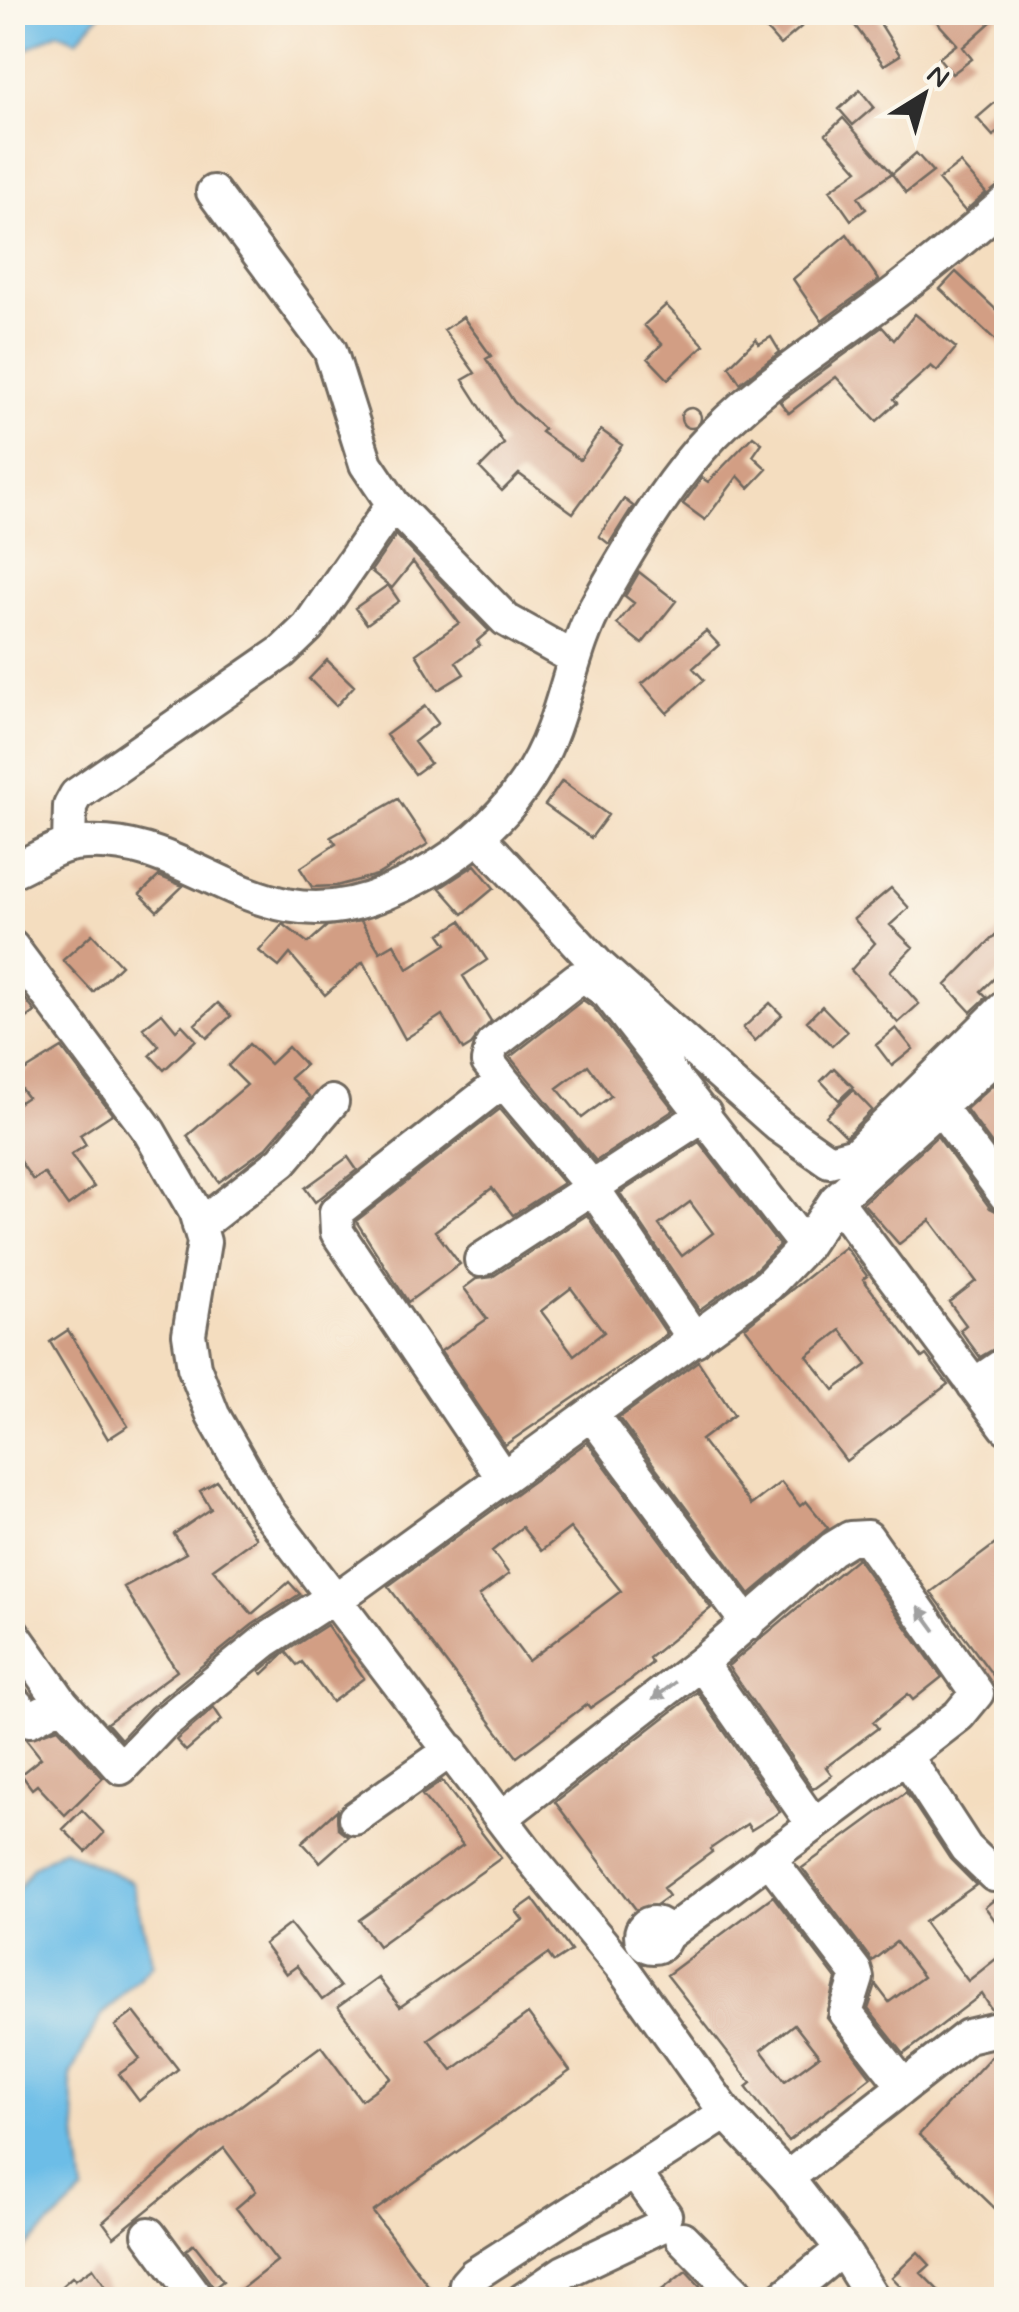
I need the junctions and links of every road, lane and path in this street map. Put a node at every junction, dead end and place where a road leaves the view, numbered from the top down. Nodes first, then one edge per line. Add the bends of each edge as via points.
1 (213, 192) dead end
2 (1003, 212) edge
3 (393, 504) junction
4 (574, 658) junction
5 (480, 838) junction
6 (69, 844) junction
7 (12, 871) edge
8 (12, 947) edge
9 (1006, 1006) edge
10 (1006, 1048) edge
11 (503, 1081) junction
12 (332, 1102) dead end
13 (939, 1106) junction
14 (704, 1114) junction
15 (593, 1188) junction
16 (1006, 1196) edge
17 (836, 1200) junction
18 (199, 1226) junction
19 (806, 1246) junction
20 (482, 1260) dead end
21 (695, 1340) junction
22 (1006, 1364) edge
23 (974, 1385) junction
24 (591, 1414) junction
25 (1006, 1427) edge
26 (503, 1478) junction
27 (334, 1599) junction
28 (748, 1624) junction
29 (12, 1632) edge
30 (700, 1663) junction
31 (972, 1697) junction
32 (12, 1700) edge
33 (62, 1703) junction
34 (452, 1750) junction
35 (906, 1756) junction
36 (804, 1810) junction
37 (355, 1818) dead end
38 (501, 1818) junction
39 (768, 1857) junction
40 (1006, 1874) edge
41 (654, 1935) junction
42 (616, 1962) junction
43 (1006, 2027) edge
44 (904, 2086) junction
45 (726, 2113) junction
46 (635, 2173) junction
47 (787, 2178) junction
48 (149, 2234) dead end
49 (682, 2238) dead end
50 (842, 2249) junction
51 (198, 2300) edge
52 (467, 2300) edge
53 (523, 2300) edge
54 (743, 2300) edge
55 (780, 2300) edge
56 (874, 2300) edge

1 - 3 street via 330,350 366,464
2 - 4 street via 763,390 702,447 668,488 599,602
3 - 4 street via 506,620
3 - 6 street via 308,627 282,652 76,795
4 - 5 street via 540,762
5 - 6 street via 387,893 320,910 238,893 146,848
5 - 9 street via 597,964 779,1126 829,1161 856,1154
6 - 7 street
8 - 18 street via 149,1131
10 - 13 street
11 - 14 street via 488,1062 492,1045 577,979 588,979 608,994
11 - 15 street
11 - 26 street via 336,1212 338,1232
12 - 18 street via 282,1161
13 - 16 street
13 - 17 street
14 - 15 street
14 - 19 street
15 - 20 street
15 - 21 street
17 - 19 street
17 - 23 street
18 - 27 street via 203,1267 189,1334 194,1367 213,1416 267,1510
19 - 21 street
21 - 24 street
22 - 23 street
23 - 25 street
24 - 26 street
24 - 28 street
26 - 27 street
27 - 33 street via 264,1641 163,1724 126,1766 114,1766
27 - 34 street
28 - 30 street
31 -> 28 street via 978,1690 868,1537 832,1549
29 - 33 street
30 - 36 street
30 -> 38 street
31 - 35 street
31 - 36 street via 950,1702
32 - 33 street via 30,1720
34 - 37 street
34 - 38 street
35 - 39 street
35 - 40 street via 966,1848 994,1875
36 - 41 street
38 - 42 street
39 - 41 street
39 - 44 street via 855,1971 846,2013
41 - 42 street
42 - 45 street
43 - 44 street via 968,2036
44 - 47 street
45 - 46 street
45 - 47 street
46 - 52 street via 474,2275 466,2284
46 - 53 street via 664,2216 659,2227 564,2272
47 - 50 street
48 - 51 street
49 - 54 street
50 - 55 street
50 - 56 street

